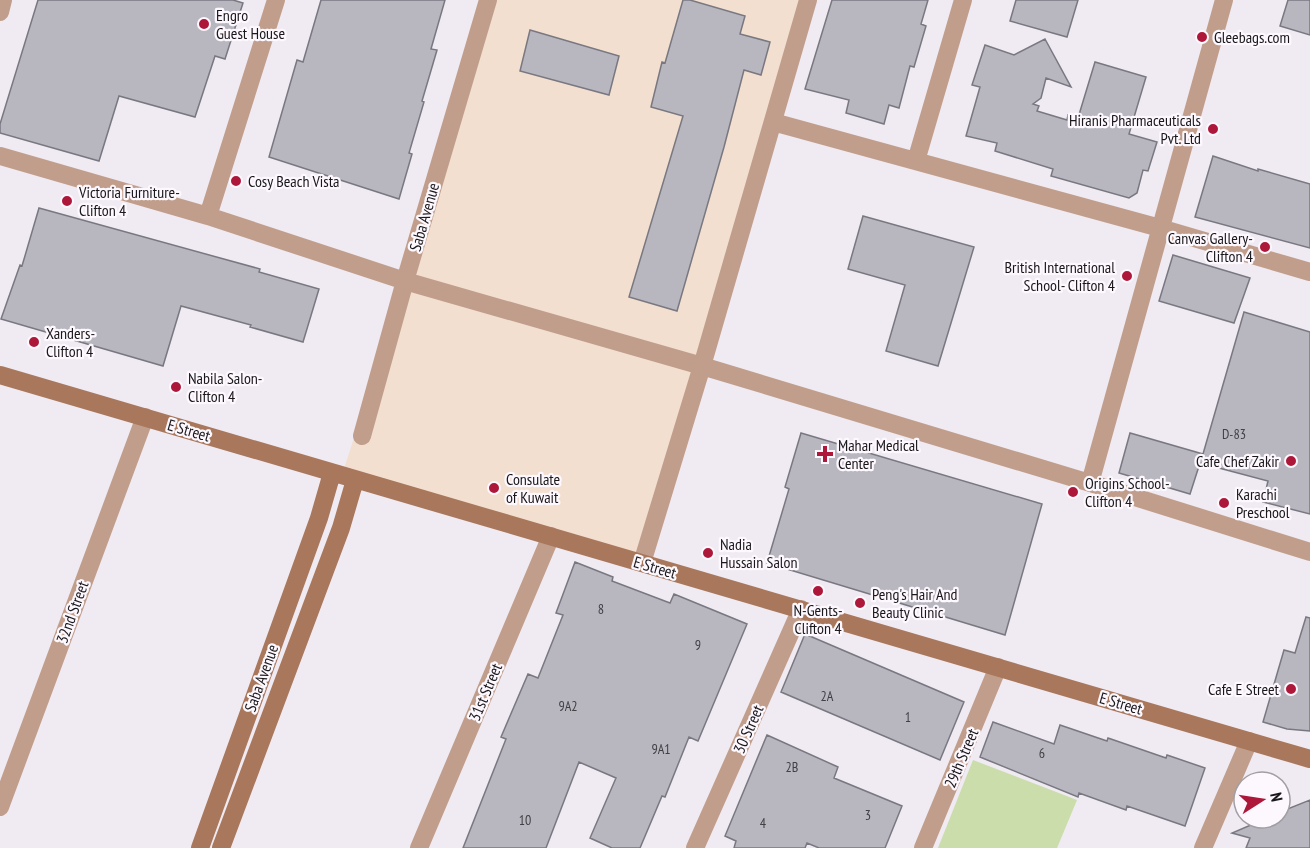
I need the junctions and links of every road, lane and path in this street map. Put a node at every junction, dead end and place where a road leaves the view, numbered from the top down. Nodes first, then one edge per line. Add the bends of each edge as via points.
1 (3, 0) edge
2 (276, 0) edge
3 (488, 0) edge
4 (808, 0) edge
5 (963, 0) edge
6 (1224, 0) edge
7 (0, 12) edge
8 (773, 122) junction
9 (0, 156) edge
10 (916, 161) junction
11 (208, 216) junction
12 (1160, 228) junction
13 (1310, 272) edge
14 (405, 281) junction
15 (702, 366) junction
16 (0, 375) edge
17 (145, 417) junction
18 (363, 436) dead end
19 (332, 472) junction
20 (355, 480) junction
21 (1090, 483) junction
22 (551, 536) junction
23 (1310, 552) edge
24 (642, 563) junction
25 (801, 609) junction
26 (998, 667) junction
27 (1250, 741) junction
28 (1310, 759) edge
29 (0, 807) edge
30 (200, 848) edge
31 (221, 848) edge
32 (419, 848) edge
33 (695, 848) edge
34 (923, 848) edge
35 (1203, 848) edge

1 - 7 street
2 - 11 street
3 - 14 street, Saba Avenue
4 - 8 street
5 - 10 street
6 - 12 street
8 - 10 street
8 - 15 street
9 - 11 street
10 - 12 street
11 - 14 street
12 - 13 street
12 - 21 street
14 - 15 street
14 - 18 street, Saba Avenue
15 - 21 street
15 - 24 street
16 - 17 main road, E Street
17 - 19 main road, E Street
17 - 29 street, 32nd Street
19 - 20 main road, E Street
19 - 30 main road, Saba Avenue
20 - 22 main road, E Street
20 - 31 main road, Saba Avenue via 341,528
21 - 23 street
22 - 24 main road, E Street
22 - 32 street, 31st Street
24 - 25 main road, E Street
25 - 26 main road, E Street
25 - 33 street, 30 Street
26 - 27 main road, E Street
26 - 34 street, 29th Street
27 - 28 main road, E Street
27 - 35 street

